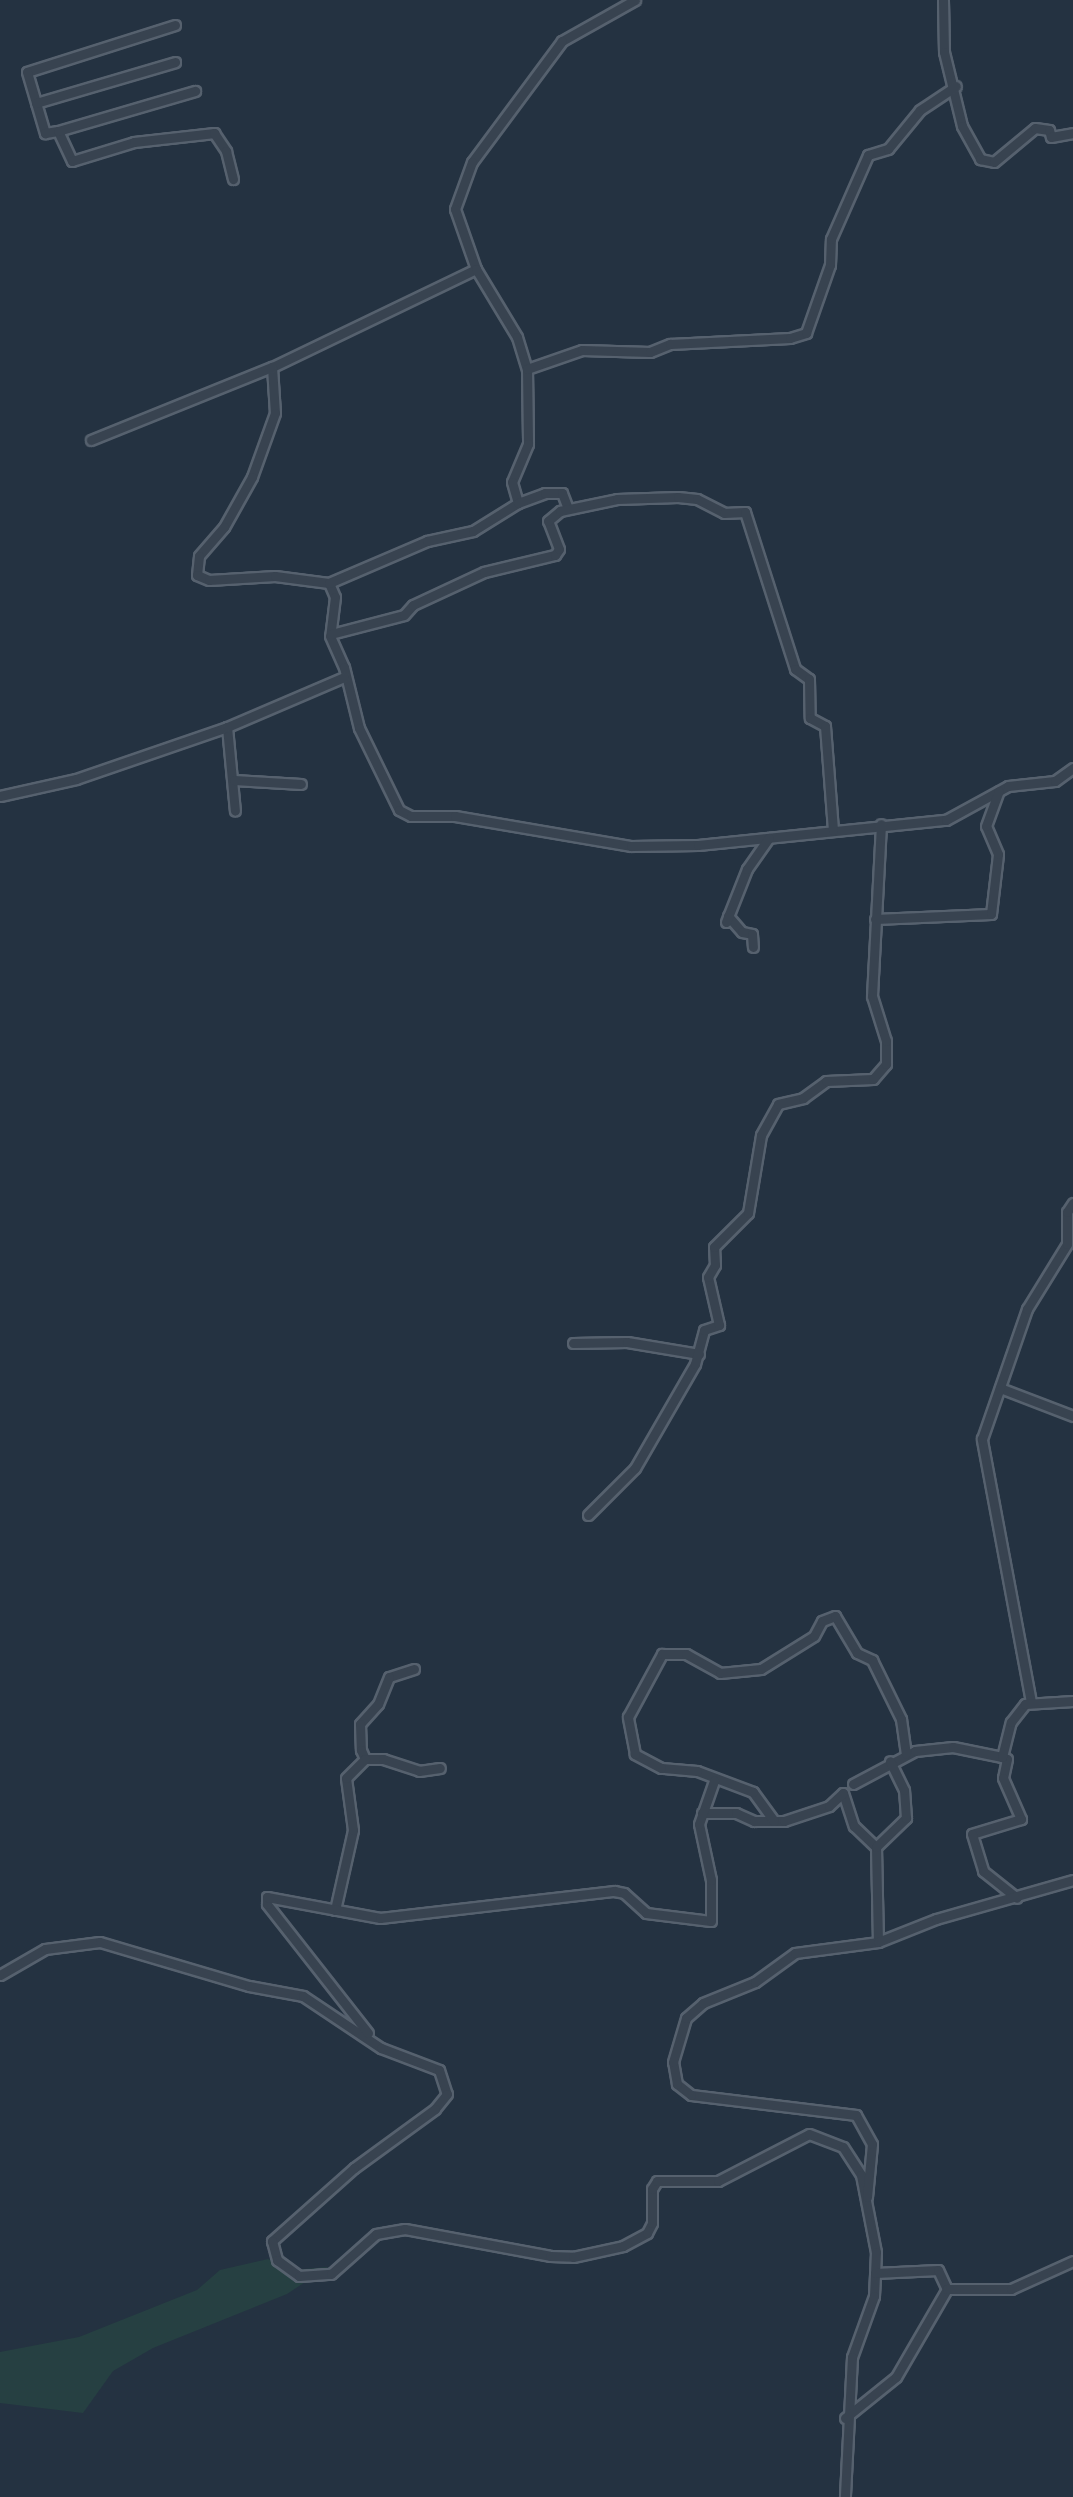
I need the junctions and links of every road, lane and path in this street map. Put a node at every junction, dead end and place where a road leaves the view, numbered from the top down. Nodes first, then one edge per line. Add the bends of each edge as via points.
1 (635, 0) edge
2 (943, 0) edge
3 (175, 25) dead end
4 (175, 62) dead end
5 (956, 86) junction
6 (195, 91) dead end
7 (36, 103) junction
8 (58, 131) junction
9 (1073, 133) edge
10 (233, 179) dead end
11 (476, 269) junction
12 (272, 367) junction
13 (527, 369) junction
14 (91, 440) dead end
15 (518, 503) junction
16 (568, 509) junction
17 (329, 583) junction
18 (331, 634) junction
19 (344, 677) junction
20 (227, 727) junction
21 (1073, 768) edge
22 (234, 780) junction
23 (301, 784) dead end
24 (999, 791) junction
25 (0, 796) edge
26 (235, 811) dead end
27 (881, 824) junction
28 (833, 831) junction
29 (769, 838) junction
30 (875, 919) junction
31 (753, 947) dead end
32 (1073, 1203) edge
33 (573, 1343) dead end
34 (699, 1354) junction
35 (1000, 1388) junction
36 (1073, 1416) edge
37 (588, 1515) dead end
38 (414, 1669) dead end
39 (1073, 1701) edge
40 (1031, 1702) junction
41 (906, 1754) junction
42 (1002, 1757) junction
43 (365, 1759) junction
44 (890, 1761) junction
45 (440, 1768) dead end
46 (714, 1781) junction
47 (853, 1784) dead end
48 (702, 1813) junction
49 (774, 1821) junction
50 (876, 1847) junction
51 (1073, 1880) edge
52 (1017, 1898) junction
53 (335, 1910) junction
54 (878, 1942) junction
55 (0, 1975) edge
56 (371, 2037) junction
57 (867, 2199) junction
58 (1073, 2261) edge
59 (875, 2273) junction
60 (947, 2289) junction
61 (845, 2418) junction
62 (845, 2497) edge

1 - 11 street via 562,41 472,162 455,209
2 - 5 street via 941,36
3 - 7 street via 27,72
4 - 7 street
5 - 9 street via 962,126 984,162 994,162 1035,128 1049,130 1051,137
5 - 13 street via 920,110 888,149 868,155 831,239 830,265 806,333 670,344 650,352 582,350
6 - 8 street
7 - 8 street via 45,133
8 - 10 street via 72,161 134,142 214,133 226,151
11 - 12 street
11 - 13 street via 517,337
12 - 14 street
12 - 17 street via 275,413 245,489 224,527 199,556 197,575 209,580 275,576
13 - 15 street via 528,444 512,482
15 - 16 street via 558,492
15 - 17 street via 473,531 427,541
16 - 18 street via 548,521 559,549 555,555 480,574 413,605 404,615
16 - 28 street via 617,499 678,497 697,499 724,513 747,512 794,667 809,679 810,718 825,726
17 - 18 street via 335,597
18 - 19 street
19 - 20 street
19 - 29 street via 381,776 399,810 411,816 455,816 631,846
20 - 22 street
20 - 25 street via 76,779
21 - 24 street via 1055,781
22 - 23 street
22 - 26 street
24 - 27 street via 946,820
24 - 30 street via 986,826 998,854 991,914
27 - 28 street
27 - 30 street
28 - 29 street
29 - 31 street via 747,869 727,919 752,934
30 - 34 street via 872,996 885,1036 886,1064 873,1079 826,1081 803,1098 778,1104 761,1135 748,1213 714,1247 715,1265 708,1277 719,1325 706,1328
32 - 35 street via 1067,1212 1067,1244 1027,1309
33 - 34 street via 627,1342
34 - 37 street via 635,1468
35 - 36 street
35 - 40 street via 982,1448
38 - 43 street via 392,1673 378,1704 360,1724
39 - 40 street
40 - 42 street via 1011,1722
41 - 42 street via 953,1747
41 - 44 street
41 - 46 street via 901,1719 872,1660 857,1653 835,1616 822,1621 814,1636 761,1669 720,1673 676,1651 658,1658 628,1717 635,1737 633,1751 653,1765 697,1771
42 - 52 street via 1007,1759 1003,1778 1021,1819 972,1834 983,1871
43 - 45 street via 419,1771
43 - 53 street via 346,1778 353,1830
44 - 47 street
44 - 50 street via 904,1790 906,1818
46 - 48 street
46 - 49 street via 753,1792
48 - 49 street
48 - 53 street via 711,1921 646,1913 624,1893 614,1891 430,1915 369,1918
49 - 50 street via 829,1806 843,1793 854,1826
50 - 54 street
51 - 52 street
52 - 54 street via 936,1919
53 - 56 street via 275,1896 265,1901
54 - 57 street via 795,1953 755,1982 703,2003 686,2018 673,2062 677,2084 691,2095 856,2115 872,2144
55 - 56 street via 45,1949 100,1942 249,1986 303,1996
56 - 57 street via 381,2048 439,2070 447,2094 272,2241 277,2260 292,2275 331,2274 376,2234 405,2229 550,2256 573,2257 623,2246 647,2233 657,2181 718,2181 809,2134 843,2147 857,2166
57 - 59 street
58 - 60 street via 1011,2289
59 - 60 street via 938,2270
59 - 61 street via 874,2296 852,2357
60 - 61 street via 896,2377
61 - 62 street

